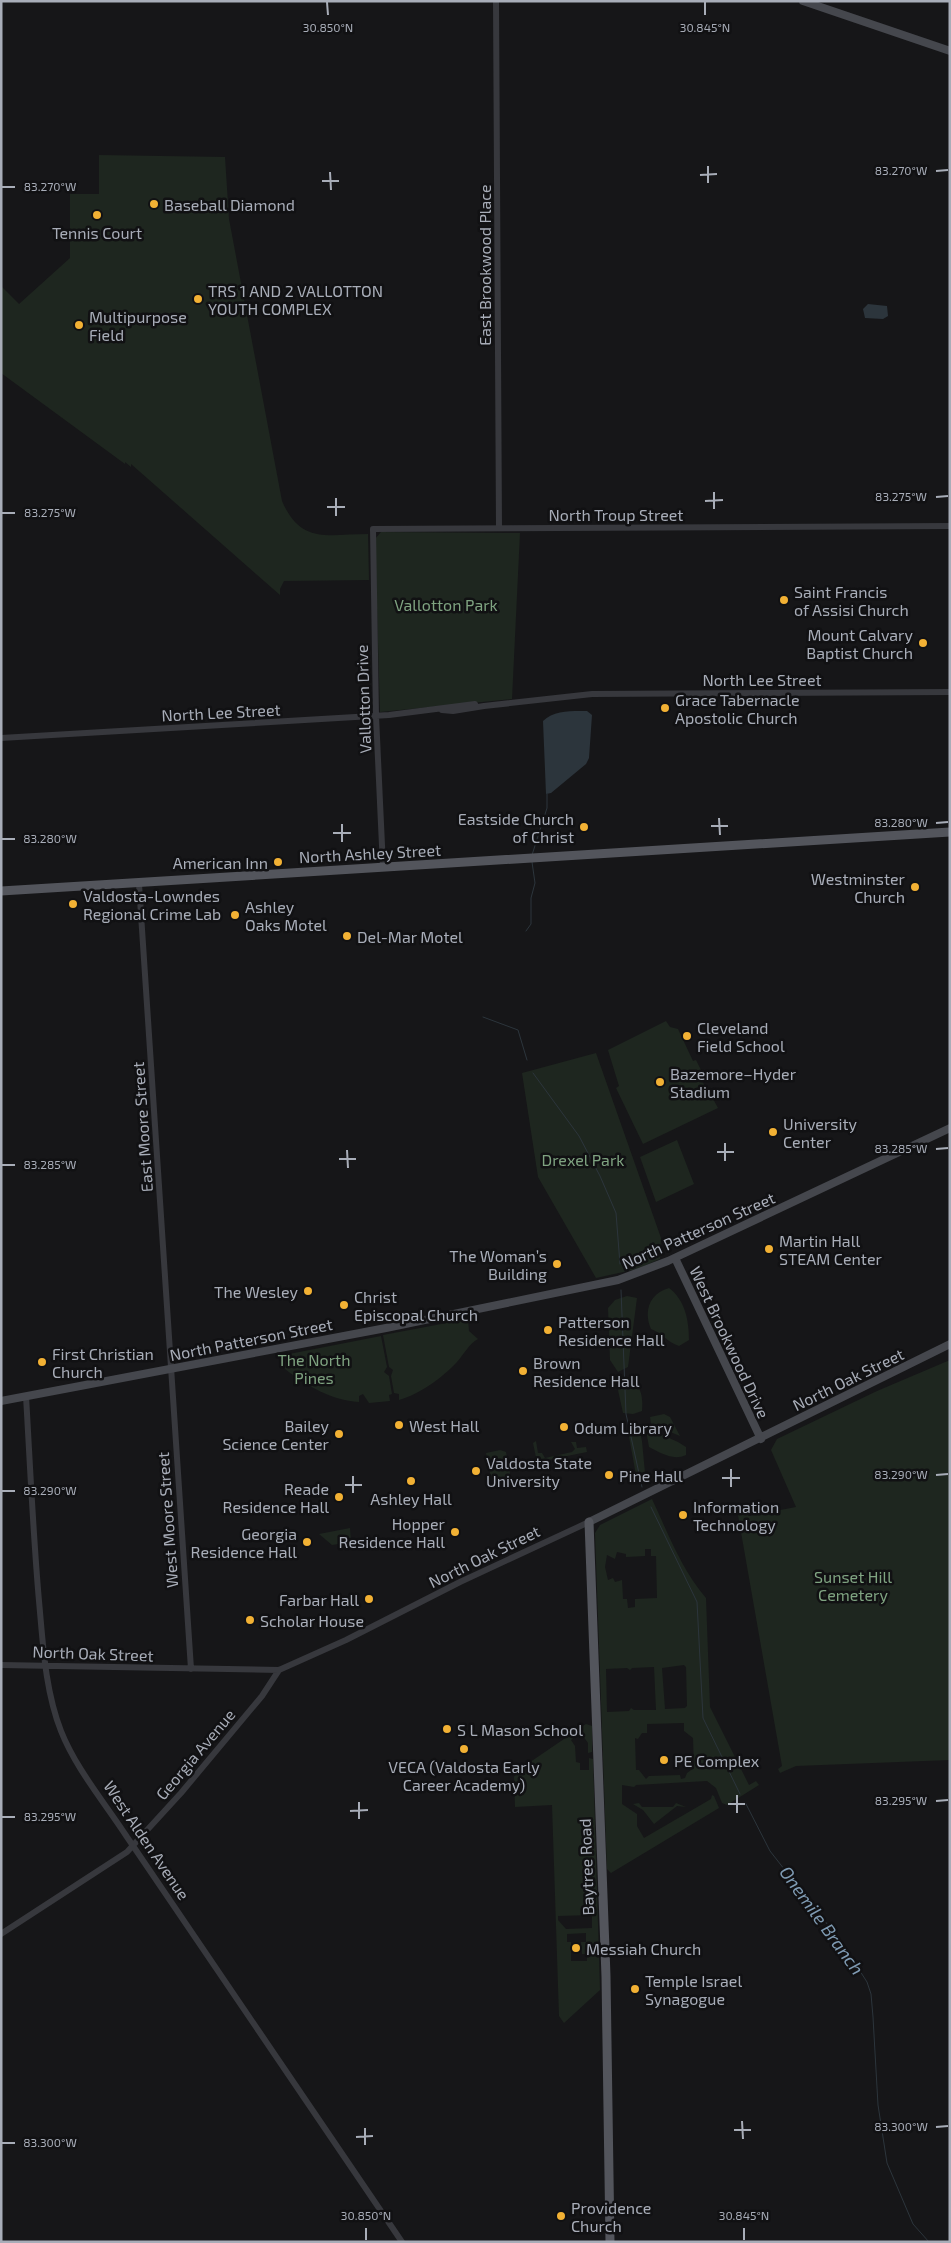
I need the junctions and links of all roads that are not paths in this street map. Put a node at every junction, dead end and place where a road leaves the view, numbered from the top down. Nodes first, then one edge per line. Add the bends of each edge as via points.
1 (496, 1) edge
2 (803, 1) edge
3 (950, 51) edge
4 (950, 526) edge
5 (499, 528) junction
6 (373, 529) joint
7 (950, 692) edge
8 (376, 716) junction
9 (1, 738) edge
10 (950, 832) edge
11 (383, 867) junction
12 (139, 884) junction
13 (1, 891) edge
14 (950, 1128) edge
15 (675, 1258) junction
16 (950, 1344) edge
17 (171, 1369) junction
18 (26, 1396) junction
19 (1, 1401) edge
20 (760, 1439) junction
21 (589, 1522) junction
22 (1, 1664) edge
23 (45, 1665) junction
24 (191, 1669) junction
25 (279, 1670) junction
26 (133, 1845) junction
27 (1, 1934) edge
28 (402, 2242) edge
29 (610, 2242) edge

1 - 5 street, East Brookwood Place
2 - 3 main road
4 - 5 street, North Troup Street
5 - 6 street, North Troup Street
6 - 8 street, Vallotton Drive
7 - 8 street, North Lee Street via 590,694 453,711
8 - 9 street, North Lee Street
8 - 11 street, Vallotton Drive
10 - 11 main road, North Ashley Street
11 - 12 main road, North Ashley Street
12 - 13 main road, North Ashley Street
12 - 17 street, East Moore Street
14 - 15 main road, North Patterson Street
15 - 17 main road, North Patterson Street via 606,1283
15 - 20 main road, West Brookwood Drive
16 - 20 main road, North Oak Street
17 - 18 main road, North Patterson Street
17 - 24 street, West Moore Street
18 - 19 main road, North Patterson Street
18 - 23 street, West Alden Avenue
20 - 21 main road, North Oak Street
21 - 25 street, North Oak Street
21 - 29 main road, Baytree Road via 606,1976
22 - 23 street, North Oak Street
23 - 24 street, North Oak Street
23 - 26 street, West Alden Avenue via 56,1718 65,1740
24 - 25 street, North Oak Street
25 - 26 street, Georgia Avenue via 262,1696
26 - 27 street, Georgia Avenue
26 - 28 street, West Alden Avenue

